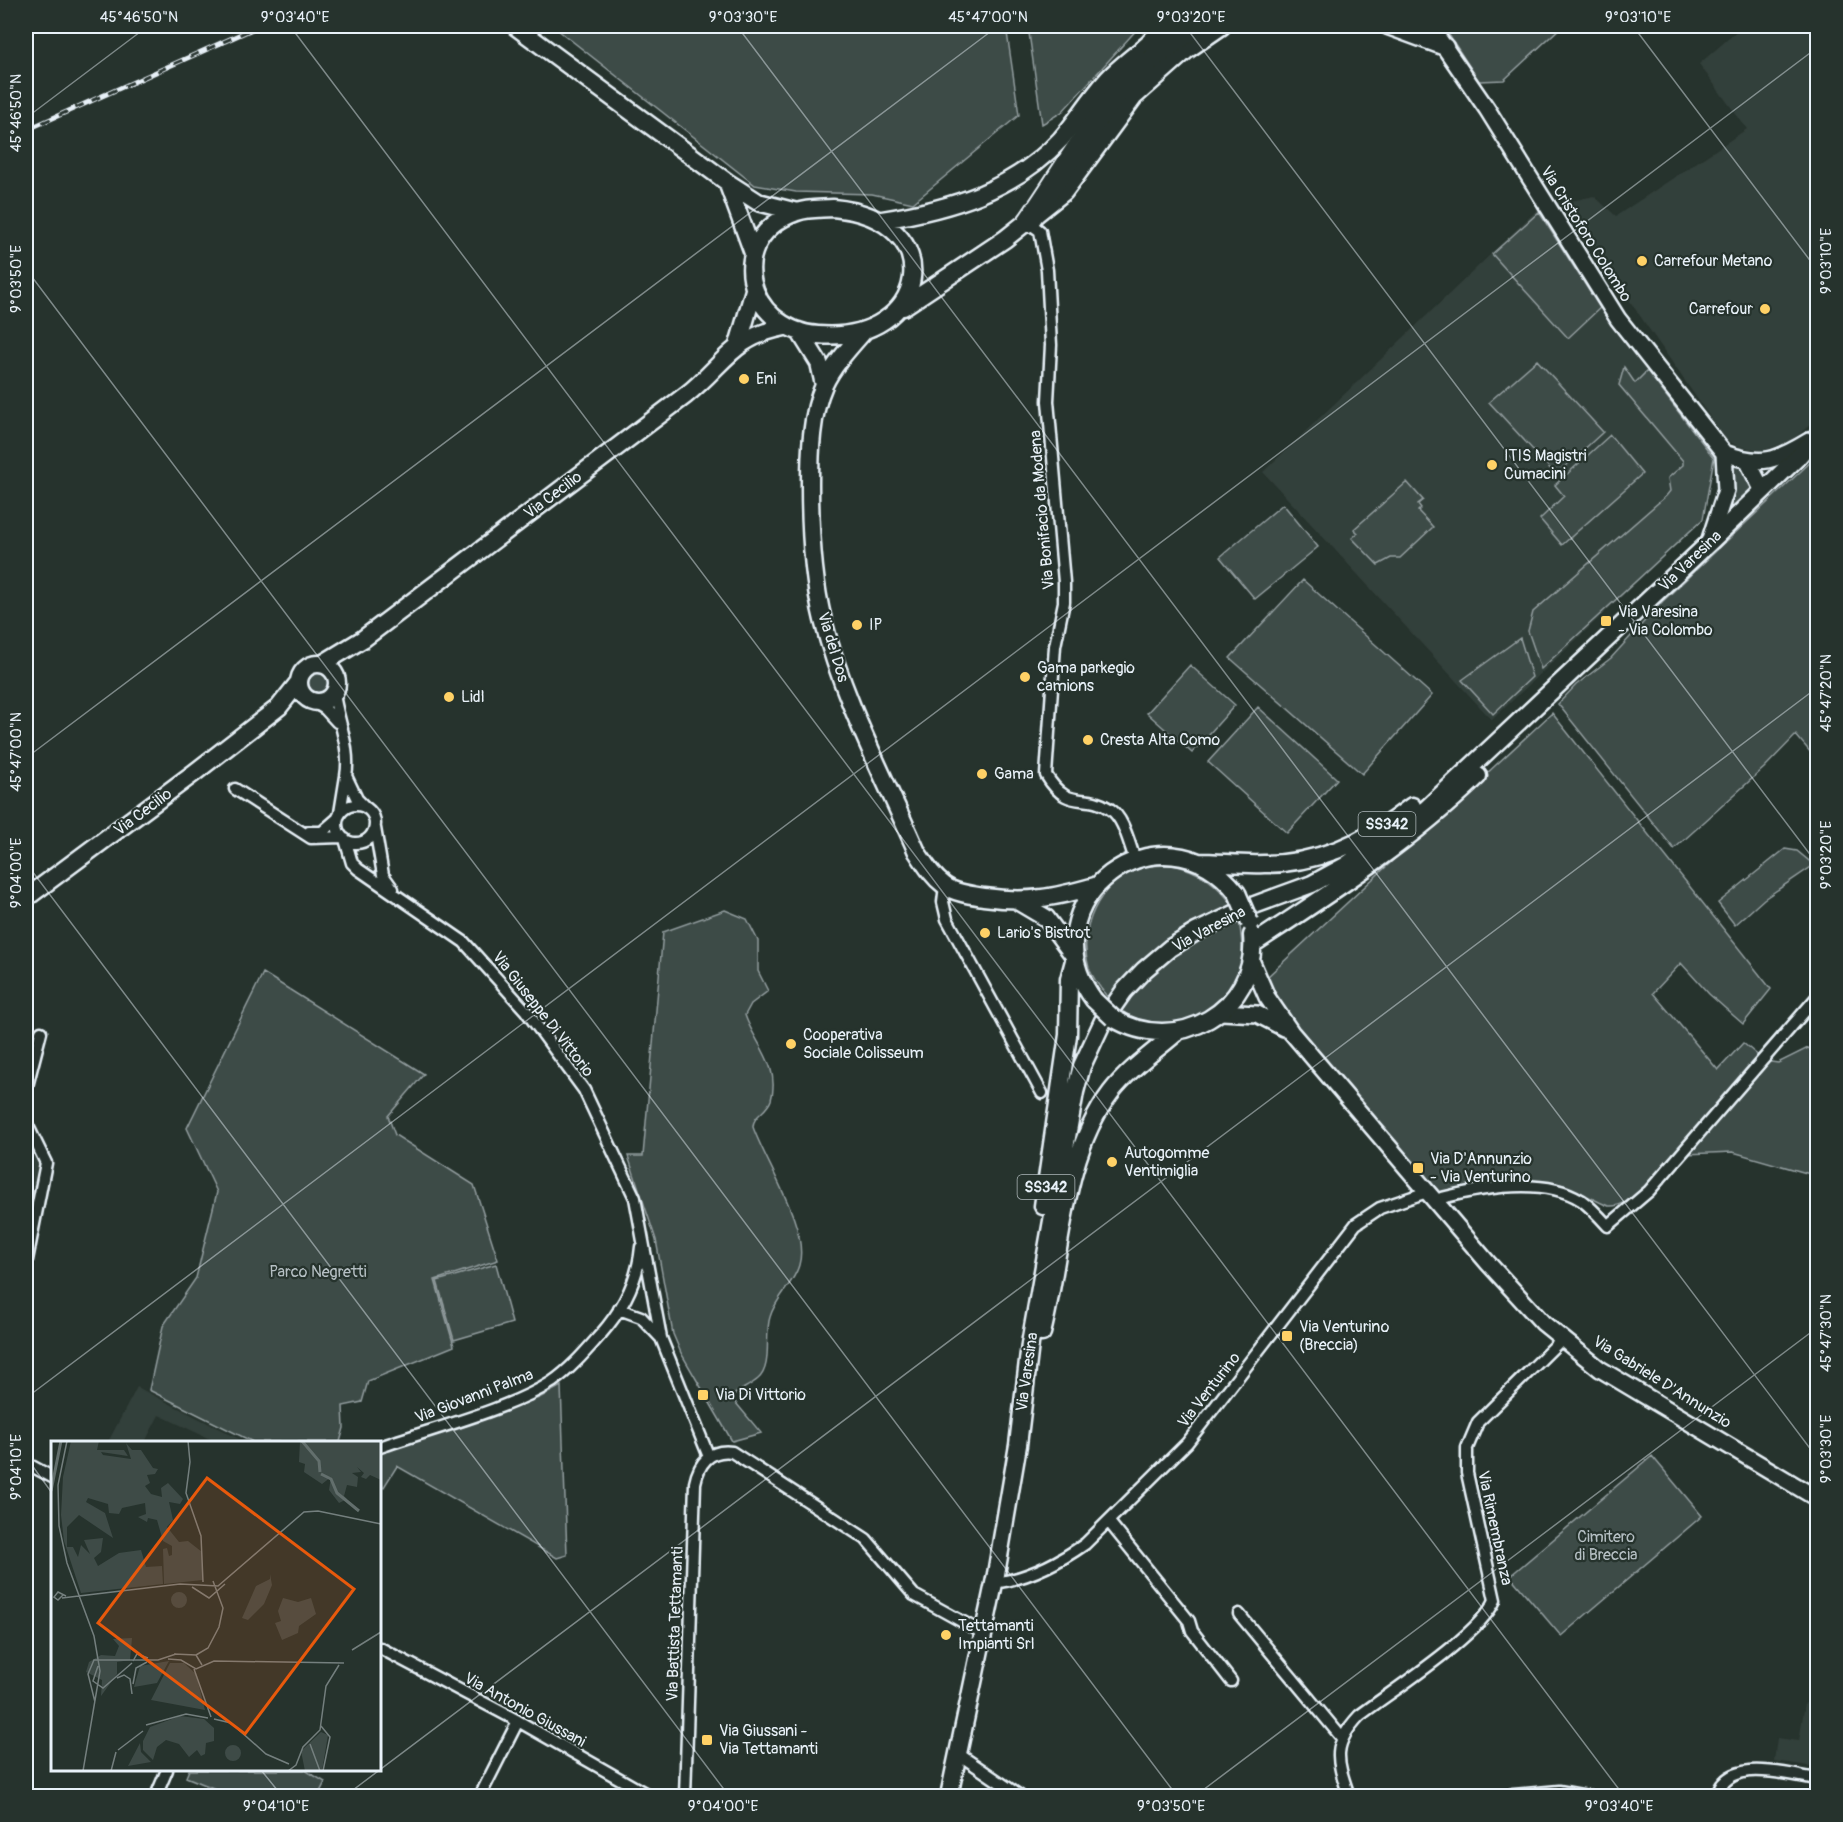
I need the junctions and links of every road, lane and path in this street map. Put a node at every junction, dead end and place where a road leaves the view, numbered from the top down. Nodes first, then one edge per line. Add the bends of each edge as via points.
1 (515, 26) edge
2 (1168, 26) edge
3 (1173, 26) edge
4 (1197, 26) edge
5 (1222, 26) edge
6 (1388, 26) edge
7 (1430, 26) edge
8 (1152, 42) junction
9 (1445, 48) junction
10 (727, 182) junction
11 (797, 212) junction
12 (882, 220) junction
13 (1028, 222) junction
14 (753, 252) junction
15 (754, 290) junction
16 (897, 311) junction
17 (792, 329) junction
18 (865, 330) junction
19 (738, 345) junction
20 (824, 385) junction
21 (1816, 436) edge
22 (1724, 453) junction
23 (1748, 462) junction
24 (1763, 491) junction
25 (1709, 543) junction
26 (363, 639) junction
27 (322, 664) junction
28 (298, 683) junction
29 (336, 687) junction
30 (312, 701) junction
31 (1541, 702) junction
32 (258, 723) junction
33 (339, 725) junction
34 (346, 776) junction
35 (235, 789) dead end
36 (365, 807) junction
37 (339, 816) junction
38 (374, 828) junction
39 (297, 830) junction
40 (344, 838) junction
41 (1135, 859) junction
42 (1198, 862) junction
43 (945, 886) junction
44 (1095, 886) junction
45 (397, 894) junction
46 (26, 898) edge
47 (1018, 902) junction
48 (1252, 952) junction
49 (1075, 957) junction
50 (1818, 996) edge
51 (1222, 1012) junction
52 (41, 1032) dead end
53 (1291, 1032) junction
54 (1176, 1033) junction
55 (26, 1089) edge
56 (1042, 1093) dead end
57 (26, 1122) edge
58 (1431, 1196) junction
59 (642, 1233) junction
60 (26, 1265) edge
61 (619, 1309) junction
62 (661, 1338) junction
63 (1562, 1339) junction
64 (1021, 1418) junction
65 (381, 1447) edge
66 (709, 1457) junction
67 (26, 1462) edge
68 (51, 1476) edge
69 (1818, 1499) edge
70 (1110, 1522) junction
71 (994, 1583) junction
72 (1239, 1614) dead end
73 (983, 1633) junction
74 (382, 1650) edge
75 (1231, 1681) dead end
76 (518, 1721) junction
77 (1342, 1737) junction
78 (957, 1753) junction
79 (167, 1771) edge
80 (1818, 1779) edge
81 (156, 1797) edge
82 (480, 1797) edge
83 (650, 1797) edge
84 (685, 1797) edge
85 (949, 1797) edge
86 (1020, 1797) edge
87 (1349, 1797) edge
88 (1502, 1797) edge
89 (1587, 1797) edge
90 (1717, 1797) edge

1 - 10 main road
2 - 8 main road
3 - 8 highway
4 - 13 highway via 1161,51 1124,85
5 - 13 main road via 1139,91 1064,192
6 - 9 main road
7 - 9 main road, Via Cristoforo Colombo
8 - 12 main road via 1107,80 1059,140 1007,183 957,205
9 - 22 main road, Via Cristoforo Colombo via 1618,318
10 - 11 main road via 758,202
10 - 14 main road, Via Cecilio
11 - 12 main road via 833,208
11 - 14 main road via 771,228
12 - 16 main road, Via Cecilio via 904,244 911,259 912,286
13 - 16 main road
13 - 41 street, Via Bonifacio da Modena via 1040,231 1047,270 1051,345 1048,400 1064,582 1055,646 1046,775 1056,791 1072,800 1109,807 1120,821
14 - 15 main road, Via Cecilio
15 - 17 main road via 767,313
15 - 19 main road, Via Cecilio
16 - 18 main road, Via Cecilio
17 - 18 main road, Via Cecilio via 837,336
17 - 19 main road, Via Cecilio via 754,334
17 - 20 main road via 819,363
18 - 20 main road, Via del Dos
19 - 26 main road, Via Cecilio via 688,393
20 - 43 main road, Via del Dos via 813,431 810,501 823,620 850,699 917,852
21 - 23 main road via 1781,457
21 - 24 main road, Via Varesina
22 - 23 main road
22 - 25 main road via 1726,490
23 - 24 main road
24 - 25 main road, Via Varesina
25 - 31 main road, Via Varesina
26 - 27 main road, Via Cecilio
26 - 29 main road, Via Cecilio
27 - 28 main road via 307,667
27 - 29 main road via 333,671
28 - 30 main road via 301,693
28 - 32 main road, Via Cecilio via 279,707
29 - 30 main road via 326,701
29 - 33 street
30 - 32 main road, Via Cecilio
30 - 33 street
31 - 42 main road, SS342 via 1485,742 1396,819 1354,844 1287,863
31 - 48 main road, SS342 via 1505,747 1420,829
31 - 64 main road, Via Varesina via 1426,809 1384,841 1312,884 1196,932 1170,948 1124,991 1091,1044 1075,1092 1030,1344
32 - 46 main road, Via Cecilio
33 - 34 street via 346,747
34 - 36 street
34 - 37 street
35 - 39 street
36 - 37 street via 350,806
36 - 38 street via 374,818
37 - 39 street via 322,832
37 - 40 street via 337,825
38 - 40 street via 371,836 360,842
38 - 45 street, Via Giuseppe Di Vittorio via 383,875
39 - 40 street via 311,838
40 - 45 street, Via Giuseppe Di Vittorio via 352,863
41 - 42 main road via 1164,855
41 - 44 main road
42 - 48 main road, bridge via 1217,872 1237,893 1250,923
43 - 47 main road, Via del Dos via 969,895
43 - 56 street via 947,919
44 - 47 main road, Via del Dos
44 - 49 main road via 1077,921
45 - 59 street, Via Giuseppe Di Vittorio via 480,958 571,1070 635,1198
47 - 49 main road, Via del Dos via 1046,918
48 - 51 main road via 1243,985
48 - 53 main road, Via Gabriele D'Annunzio via 1267,998
49 - 54 main road, bridge via 1082,982 1113,1018 1146,1032
49 - 64 main road, SS342 via 1069,979 1068,1035 1048,1178 1024,1315
50 - 58 street, Via Venturino via 1649,1191 1608,1226 1574,1196 1531,1187 1495,1187
51 - 53 main road, Via Gabriele D'Annunzio via 1257,1014
51 - 54 main road via 1201,1025
52 - 55 street
53 - 58 main road, Via Gabriele D'Annunzio
54 - 64 main road, SS342 via 1124,1077 1085,1136 1075,1165 1049,1306
57 - 60 street via 46,1163
58 - 63 main road, Via Gabriele D'Annunzio via 1529,1310
58 - 70 street, Via Venturino via 1380,1208 1356,1224 1187,1443
59 - 61 street, Via Giovanni Palma via 639,1265
59 - 62 street, Via Giuseppe Di Vittorio
61 - 62 street via 641,1317
61 - 65 street, Via Giovanni Palma via 578,1360 552,1382 519,1399
62 - 66 street, Via Giuseppe Di Vittorio
63 - 69 main road, Via Gabriele D'Annunzio via 1600,1369
63 - 77 street, Via Rimembranza via 1478,1422 1467,1448 1467,1473 1495,1600 1489,1614 1359,1716
64 - 71 main road, Via Varesina
66 - 73 street via 722,1450 732,1452 866,1539 914,1595
66 - 84 street, Via Battista Tettamanti via 697,1471 695,1483
67 - 68 street
70 - 71 street, Via Venturino via 1068,1557 1024,1576
70 - 75 street
71 - 73 main road, Via Varesina
72 - 77 street
73 - 78 main road, Via Varesina
74 - 76 street, Via Antonio Giussani
76 - 82 street
76 - 83 street, Via Antonio Giussani
77 - 87 street via 1338,1758
78 - 85 main road, Via Varesina
78 - 86 street
79 - 81 street
80 - 90 street via 1741,1771 1724,1783
88 - 89 street via 1559,1791

